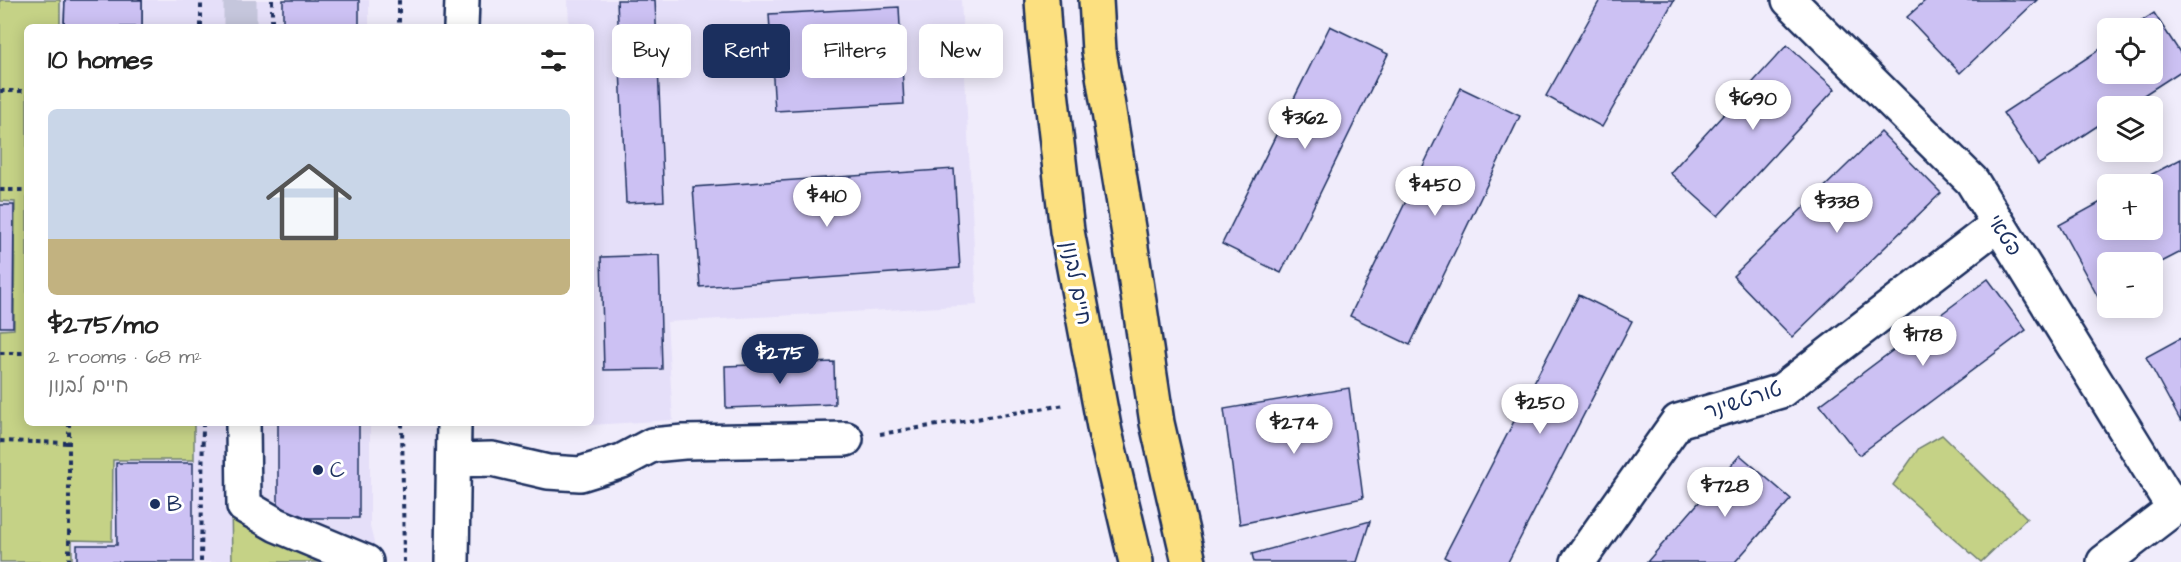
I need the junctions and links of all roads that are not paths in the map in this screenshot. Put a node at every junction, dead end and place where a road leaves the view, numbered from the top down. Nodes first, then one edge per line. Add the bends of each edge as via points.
1 (462, 0) edge
2 (1042, 0) edge
3 (1096, 0) edge
4 (1789, 0) edge
5 (461, 24) edge
6 (1998, 224) junction
7 (243, 426) edge
8 (454, 426) edge
9 (846, 439) road end
10 (454, 460) junction
11 (2177, 505) edge
12 (366, 562) edge
13 (452, 562) edge
14 (1136, 562) edge
15 (1189, 562) edge
16 (1578, 562) edge
17 (2104, 562) edge

1 - 5 street
2 - 14 main road, חיים לבנון via 1067,231 1098,399
3 - 15 main road via 1099,51 1157,423
4 - 6 street, פטאי via 1972,182
6 - 11 street, פטאי
6 - 16 street, טורטשינר via 1781,391 1678,421
7 - 12 street via 244,506 277,525
8 - 10 street
9 - 10 street via 652,445 621,461 580,474 548,472 492,459
10 - 13 street
11 - 17 street

